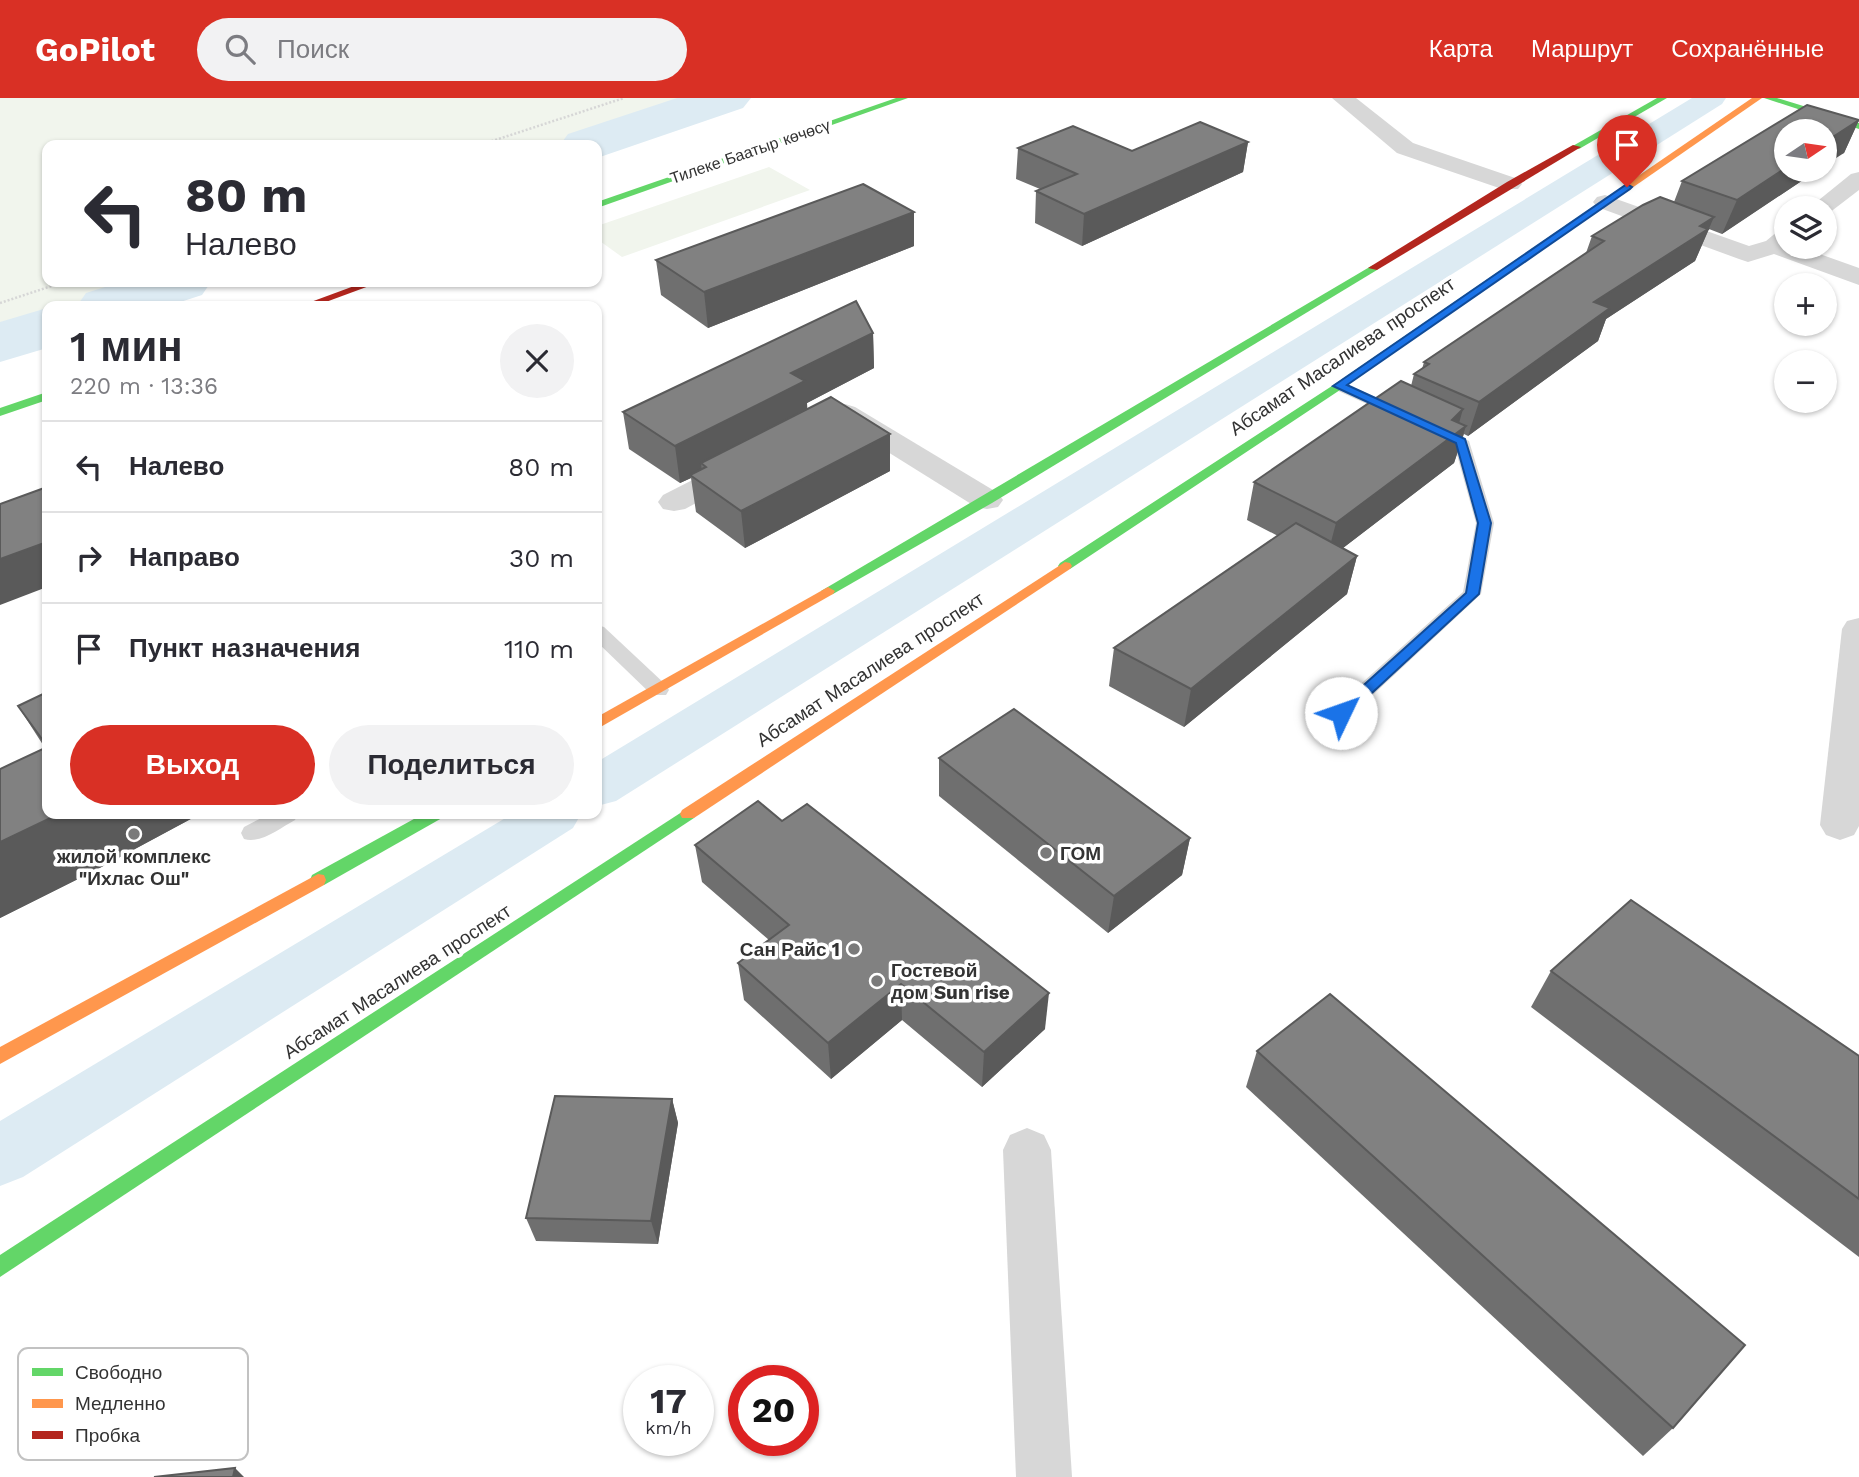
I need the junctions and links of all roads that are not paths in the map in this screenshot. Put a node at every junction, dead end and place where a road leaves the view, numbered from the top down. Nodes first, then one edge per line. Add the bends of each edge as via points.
1 (904, 98) edge
2 (1343, 98) edge
3 (1663, 98) edge
4 (1758, 98) edge
5 (1768, 98) edge
6 (1859, 126) edge
7 (1859, 179) edge
8 (1510, 184) junction
9 (1837, 196) edge
10 (1605, 202) junction
11 (602, 203) edge
12 (1774, 244) edge
13 (1820, 259) edge
14 (1859, 277) edge
15 (360, 287) edge
16 (320, 301) edge
17 (1339, 386) junction
18 (42, 398) edge
19 (0, 412) edge
20 (821, 425) edge
21 (760, 457) edge
22 (987, 500) junction
23 (674, 502) dead end
24 (1859, 629) edge
25 (602, 641) edge
26 (659, 690) junction
27 (1341, 713) dead end
28 (602, 721) edge
29 (278, 819) edge
30 (427, 819) edge
31 (1840, 825) dead end
32 (252, 833) dead end
33 (0, 1056) edge
34 (1027, 1150) dead end
35 (0, 1267) edge
36 (1044, 1477) edge

1 - 11 main road, Тилеке Баатыр көчөсү
2 - 8 street via 1405,148
3 - 8 main road
4 - 10 main road, Абсамат Масалиева проспект
5 - 6 main road
7 - 9 street
8 - 22 main road
10 - 12 street via 1748,254
10 - 17 main road, Абсамат Масалиева проспект
13 - 14 street
15 - 16 main road
17 - 27 lane via 1461,441 1485,523 1472,594
17 - 35 main road, Абсамат Масалиева проспект
18 - 19 main road
20 - 22 street via 845,413
21 - 23 street
22 - 26 main road
24 - 31 street
25 - 26 lane
26 - 28 main road
29 - 32 lane
30 - 33 main road
34 - 36 street

